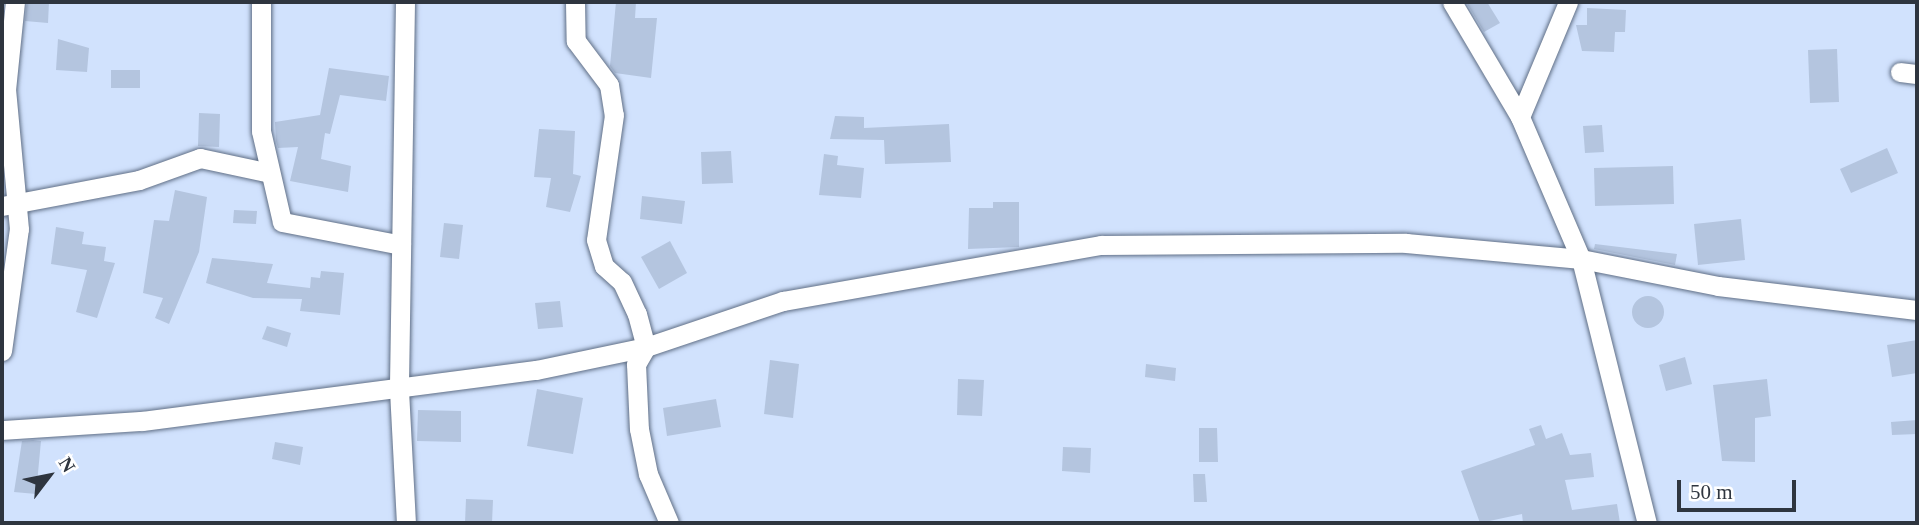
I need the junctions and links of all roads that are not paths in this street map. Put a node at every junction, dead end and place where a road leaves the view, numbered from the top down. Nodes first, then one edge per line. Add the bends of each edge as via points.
1 (15, 2) edge
2 (261, 2) edge
3 (405, 2) edge
4 (575, 2) edge
5 (1452, 2) edge
6 (1568, 2) edge
7 (1520, 117) junction
8 (266, 172) junction
9 (10, 207) edge
10 (401, 245) junction
11 (1581, 259) junction
12 (1917, 310) edge
13 (646, 347) junction
14 (2, 351) edge
15 (399, 390) junction
16 (2, 430) edge
17 (406, 523) edge
18 (669, 523) edge
19 (1647, 523) edge

1 - 9 street via 6,78
2 - 8 street
3 - 10 street
4 - 13 street via 576,41 609,85 614,114 596,240 604,266 622,282 637,314
5 - 7 street
6 - 7 street
7 - 11 street
8 - 9 street via 200,158 139,180
8 - 10 street via 282,222
9 - 14 street
10 - 15 street
11 - 12 street via 1718,286
11 - 13 street via 1406,243 1101,245 783,301
11 - 19 street
13 - 15 street
13 - 18 street via 636,363 639,429 648,474
15 - 16 street
15 - 17 street

